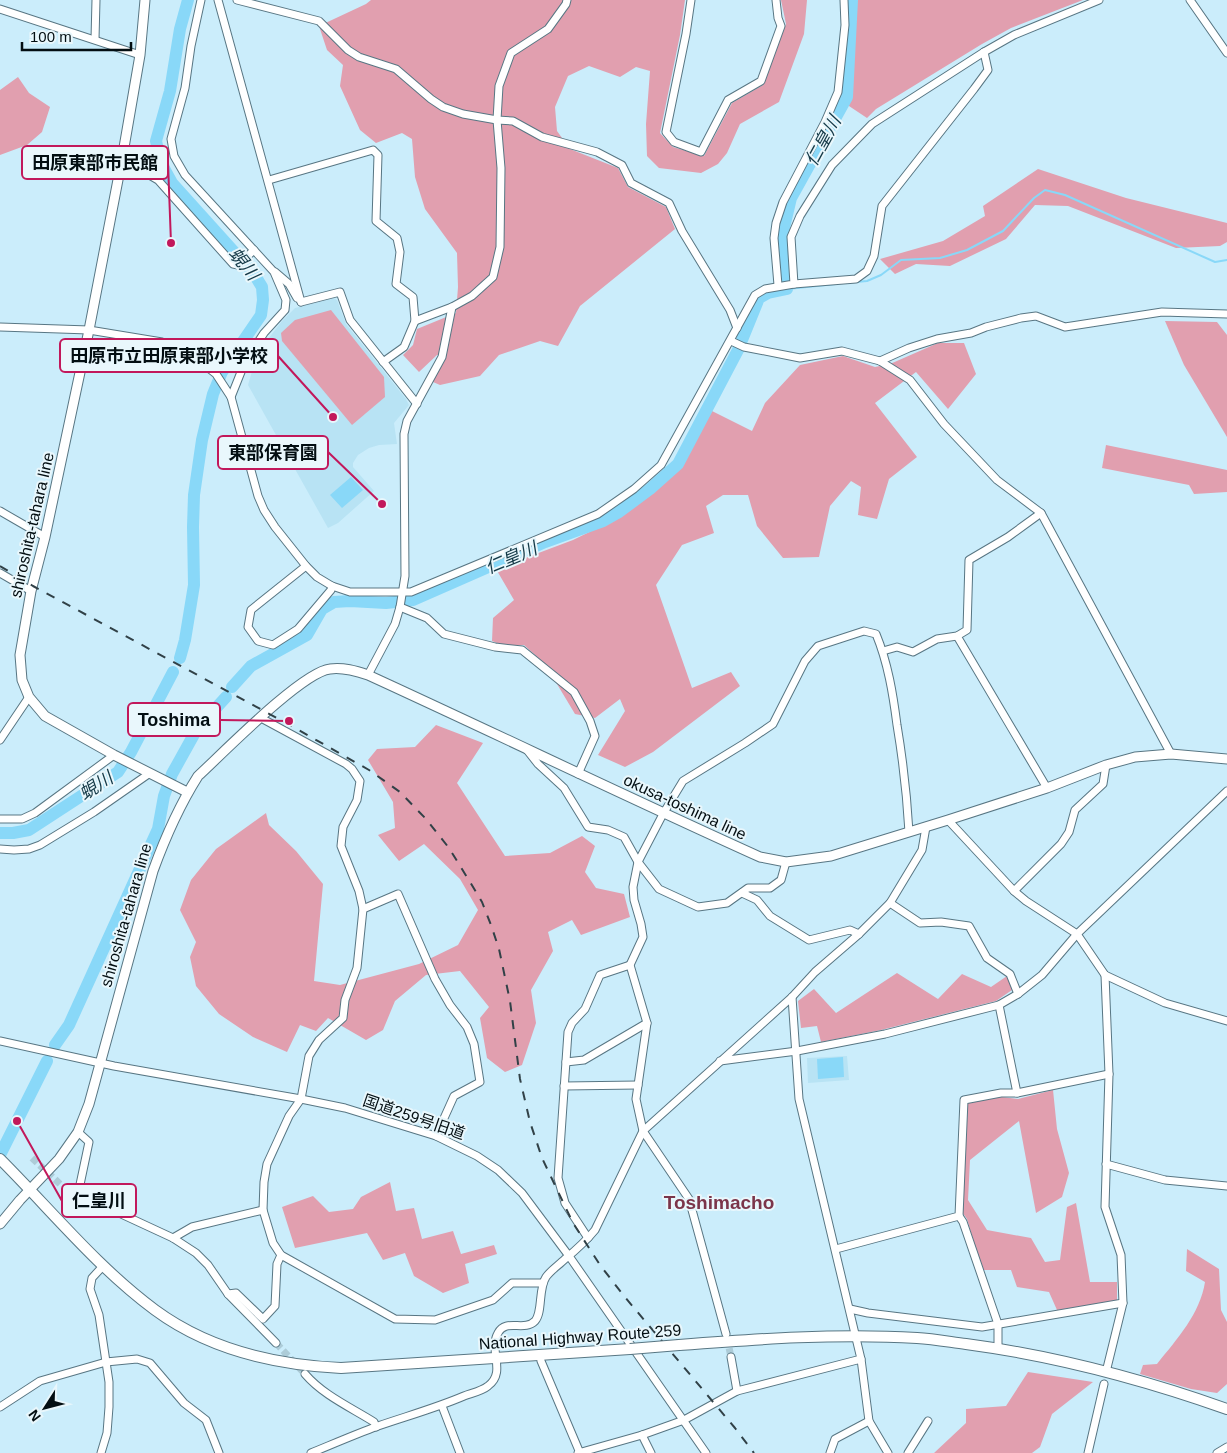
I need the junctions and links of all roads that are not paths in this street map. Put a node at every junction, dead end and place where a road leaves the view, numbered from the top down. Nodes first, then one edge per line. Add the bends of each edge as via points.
1 (96, 0) edge
2 (145, 0) edge
3 (202, 0) edge
4 (218, 0) edge
5 (237, 0) edge
6 (567, 0) edge
7 (691, 0) edge
8 (776, 0) edge
9 (844, 0) edge
10 (1099, 0) edge
11 (1190, 0) edge
12 (0, 9) edge
13 (95, 39) junction
14 (984, 52) junction
15 (1227, 54) edge
16 (140, 55) junction
17 (497, 120) junction
18 (122, 159) junction
19 (268, 180) junction
20 (254, 250) junction
21 (274, 272) junction
22 (794, 284) junction
23 (778, 286) junction
24 (301, 302) junction
25 (452, 308) junction
26 (1227, 314) edge
27 (415, 321) junction
28 (0, 327) edge
29 (737, 328) junction
30 (89, 330) junction
31 (731, 340) junction
32 (382, 362) junction
33 (880, 362) junction
34 (232, 397) junction
35 (415, 408) junction
36 (0, 511) edge
37 (1041, 513) junction
38 (46, 536) junction
39 (306, 566) junction
40 (0, 573) edge
41 (332, 586) junction
42 (31, 591) junction
43 (402, 592) junction
44 (400, 608) junction
45 (957, 636) junction
46 (883, 651) junction
47 (368, 675) junction
48 (29, 697) junction
49 (261, 718) junction
50 (0, 740) edge
51 (525, 747) junction
52 (1171, 754) junction
53 (114, 755) junction
54 (1227, 759) edge
55 (1106, 765) junction
56 (150, 773) junction
57 (578, 774) junction
58 (1047, 788) junction
59 (1227, 791) edge
60 (187, 792) junction
61 (664, 814) junction
62 (0, 819) edge
63 (948, 820) junction
64 (926, 827) junction
65 (909, 832) junction
66 (0, 849) edge
67 (638, 862) junction
68 (786, 862) junction
69 (1014, 891) junction
70 (742, 893) junction
71 (890, 903) junction
72 (363, 909) junction
73 (859, 934) junction
74 (1077, 934) junction
75 (630, 965) junction
76 (1105, 975) junction
77 (1018, 994) junction
78 (792, 997) junction
79 (999, 1005) junction
80 (1227, 1021) edge
81 (647, 1023) junction
82 (0, 1040) edge
83 (797, 1051) junction
84 (720, 1061) junction
85 (100, 1062) junction
86 (566, 1062) junction
87 (1109, 1074) junction
88 (638, 1085) junction
89 (564, 1086) junction
90 (1017, 1093) junction
91 (301, 1099) junction
92 (642, 1131) junction
93 (78, 1132) junction
94 (436, 1136) junction
95 (4, 1162) edge
96 (1106, 1164) junction
97 (1227, 1186) edge
98 (30, 1189) junction
99 (263, 1210) junction
100 (959, 1216) junction
101 (0, 1224) edge
102 (173, 1238) junction
103 (588, 1238) junction
104 (836, 1249) junction
105 (281, 1255) junction
106 (569, 1256) junction
107 (103, 1266) junction
108 (543, 1283) junction
109 (228, 1294) junction
110 (1123, 1303) junction
111 (850, 1309) junction
112 (998, 1324) junction
113 (726, 1334) tunnel mouth
114 (856, 1336) junction
115 (276, 1343) tunnel mouth
116 (998, 1348) junction
117 (540, 1355) junction
118 (731, 1357) tunnel mouth
119 (497, 1358) junction
120 (861, 1359) junction
121 (106, 1362) junction
122 (1107, 1368) dead end
123 (305, 1374) tunnel mouth
124 (1104, 1384) dead end
125 (737, 1390) junction
126 (442, 1406) junction
127 (0, 1407) edge
128 (1227, 1409) edge
129 (684, 1420) junction
130 (869, 1421) junction
131 (928, 1421) dead end
132 (376, 1426) junction
133 (642, 1435) junction
134 (1227, 1447) edge
135 (101, 1453) edge
136 (219, 1453) edge
137 (311, 1453) edge
138 (460, 1453) edge
139 (579, 1453) edge
140 (651, 1453) edge
141 (706, 1453) edge
142 (830, 1453) edge
143 (888, 1453) edge
144 (908, 1453) edge
145 (1088, 1453) edge
146 (1216, 1453) edge

1 - 13 street
2 - 16 main road, shiroshita-tahara line
3 - 20 street via 185,88 171,139 174,156 185,175
4 - 19 street
5 - 17 street via 319,21 348,50 396,69 443,106 463,114
6 - 17 street via 548,29 511,53 499,86
7 - 8 street via 666,132 674,142 701,152 728,100 761,81 781,26
9 - 23 street via 845,25 838,92 783,202 776,223
10 - 14 street via 1014,35
11 - 15 street
12 - 13 street
13 - 16 street
14 - 22 street via 872,124 832,165 800,216 792,237
14 - 22 street via 988,70 882,206 874,256 867,271 856,279
16 - 18 main road, shiroshita-tahara line
17 - 25 street via 501,168 500,247 494,277
17 - 29 street via 513,121 542,137 596,152 622,165 631,183 670,203 682,231 730,310
18 - 20 street via 158,180 233,264 238,265
18 - 30 main road, shiroshita-tahara line
19 - 24 street
19 - 27 street via 373,150 378,155 376,221 397,238 400,252 396,284 413,297
20 - 21 street
21 - 24 street via 282,276
21 - 34 street via 286,300 285,310 264,333 245,362
22 - 23 street
23 - 29 street via 755,294
24 - 32 street via 340,292 350,320
25 - 27 street
25 - 35 street via 442,357
26 - 33 street via 1162,312 1065,327 1036,316 1028,317 937,339
27 - 32 street via 404,347
28 - 30 street
29 - 31 street
30 - 34 street via 162,342 184,352 216,374
30 - 38 main road, shiroshita-tahara line
31 - 33 street via 744,347 800,358 842,350
31 - 43 street via 661,465 634,489 598,514 411,592
32 - 35 street
33 - 37 street via 910,380 944,424 997,480
34 - 39 street via 261,503
35 - 43 street via 404,434 405,576
36 - 38 street
37 - 45 street via 1008,538 969,560 967,630
37 - 52 street
38 - 42 main road, shiroshita-tahara line
39 - 41 street
39 - 41 street via 251,610 248,627 258,641 273,645 298,629
40 - 42 street
41 - 43 street via 350,592
42 - 48 main road, shiroshita-tahara line via 20,655 22,680
43 - 44 street
44 - 47 street
44 - 57 street via 428,618 444,634 522,650 574,692 595,736
45 - 46 street via 937,639 912,652 897,647
45 - 58 street
46 - 61 street via 876,634 864,631 818,646 805,661 772,724 683,781
46 - 65 street via 906,787
47 - 49 main road, okusa-toshima line via 330,669 316,673
47 - 51 main road, okusa-toshima line
48 - 50 street
48 - 53 main road, shiroshita-tahara line via 45,716
49 - 60 main road, okusa-toshima line via 198,776
49 - 72 street via 346,764 360,781 358,800 343,827 341,846
51 - 57 main road, okusa-toshima line
51 - 67 street via 564,788 588,827 624,837
52 - 54 main road, okusa-toshima line
52 - 55 main road, okusa-toshima line
53 - 56 main road, shiroshita-tahara line
53 - 62 street via 35,813 22,819
55 - 58 main road, okusa-toshima line
55 - 69 street via 1103,784 1075,810 1069,832 1061,844
56 - 60 main road, shiroshita-tahara line
56 - 66 street via 40,845 29,849
57 - 61 main road, okusa-toshima line
58 - 63 main road, okusa-toshima line
59 - 74 street
60 - 85 main road, shiroshita-tahara line via 153,871
61 - 67 street
61 - 68 main road, okusa-toshima line via 760,857
63 - 64 main road, okusa-toshima line
63 - 69 street
64 - 65 main road, okusa-toshima line
64 - 71 street via 922,850
65 - 68 main road, okusa-toshima line via 831,856
67 - 70 street via 659,889 698,907 727,903
67 - 75 street via 633,887 642,937
68 - 70 street via 781,880 770,888 748,888
69 - 74 street
70 - 73 street via 757,900 770,916 809,940 850,930
71 - 73 street
71 - 77 street via 920,922 969,926 987,958 1010,974
72 - 91 street via 357,968 345,1000 343,1018 318,1040 309,1056
72 - 94 street via 398,894 435,980 468,1026 474,1044 480,1082 454,1096
73 - 78 street
74 - 76 street
74 - 77 street via 1042,975
75 - 81 street
75 - 86 street via 600,975 586,1009 568,1032
76 - 80 street via 1165,1003
76 - 87 street
77 - 79 street
78 - 83 street
78 - 84 street
79 - 83 street via 885,1034
79 - 90 street
81 - 86 street via 584,1060
81 - 88 street
82 - 85 street, 国道259号旧道
83 - 84 street
83 - 104 street via 799,1099
84 - 92 street
85 - 91 street, 国道259号旧道
85 - 93 main road, shiroshita-tahara line
86 - 89 street
87 - 90 street
87 - 96 street
88 - 89 street
88 - 92 street via 636,1099
89 - 103 street via 558,1178 565,1203
90 - 100 street via 964,1100
91 - 94 street, 国道259号旧道 via 345,1108
91 - 99 street via 267,1164
92 - 103 street via 595,1230
92 - 113 street via 689,1199
93 - 98 main road, shiroshita-tahara line via 59,1159
93 - 102 street via 89,1142 78,1194
94 - 106 street, 国道259号旧道 via 498,1170 522,1193
95 - 98 highway, National Highway Route 259
96 - 97 street via 1164,1180
96 - 110 street via 1106,1207 1121,1256
98 - 101 main road, shiroshita-tahara line
98 - 107 highway, National Highway Route 259
99 - 102 street via 192,1227
99 - 105 street via 273,1243
100 - 104 street
100 - 112 street
102 - 109 street via 208,1265
103 - 106 street
104 - 111 street
105 - 108 street via 395,1319 435,1320 493,1300 512,1283
105 - 109 street via 277,1264 274,1306 263,1319 236,1293
106 - 108 street via 546,1276
106 - 129 street, 国道259号旧道
107 - 119 highway, National Highway Route 259 via 156,1311 197,1335 240,1352 274,1360 310,1367 341,1368
107 - 121 street via 92,1278 90,1289 99,1315
108 - 119 street via 539,1312 534,1321 525,1326 513,1324 501,1328 496,1340
109 - 115 street
110 - 112 street
110 - 122 street
111 - 112 street via 982,1327
111 - 114 street
112 - 116 street
114 - 116 highway, National Highway Route 259 via 919,1338
114 - 117 highway, National Highway Route 259, bridge via 791,1336
114 - 120 street
116 - 128 highway, National Highway Route 259 via 1129,1377
117 - 119 highway, National Highway Route 259
117 - 139 street
118 - 125 street
119 - 126 street via 495,1380 487,1387
120 - 125 street
120 - 130 street
121 - 127 street via 40,1381
121 - 135 street via 109,1407
121 - 136 street via 138,1359 150,1363 184,1403 206,1420
123 - 132 street via 314,1384
124 - 145 street
125 - 129 street
126 - 132 street
126 - 138 street
129 - 133 street
129 - 141 street, 国道259号旧道
130 - 142 street via 835,1439
130 - 143 street
131 - 144 street
132 - 137 street
133 - 139 street
133 - 140 street
134 - 146 street

